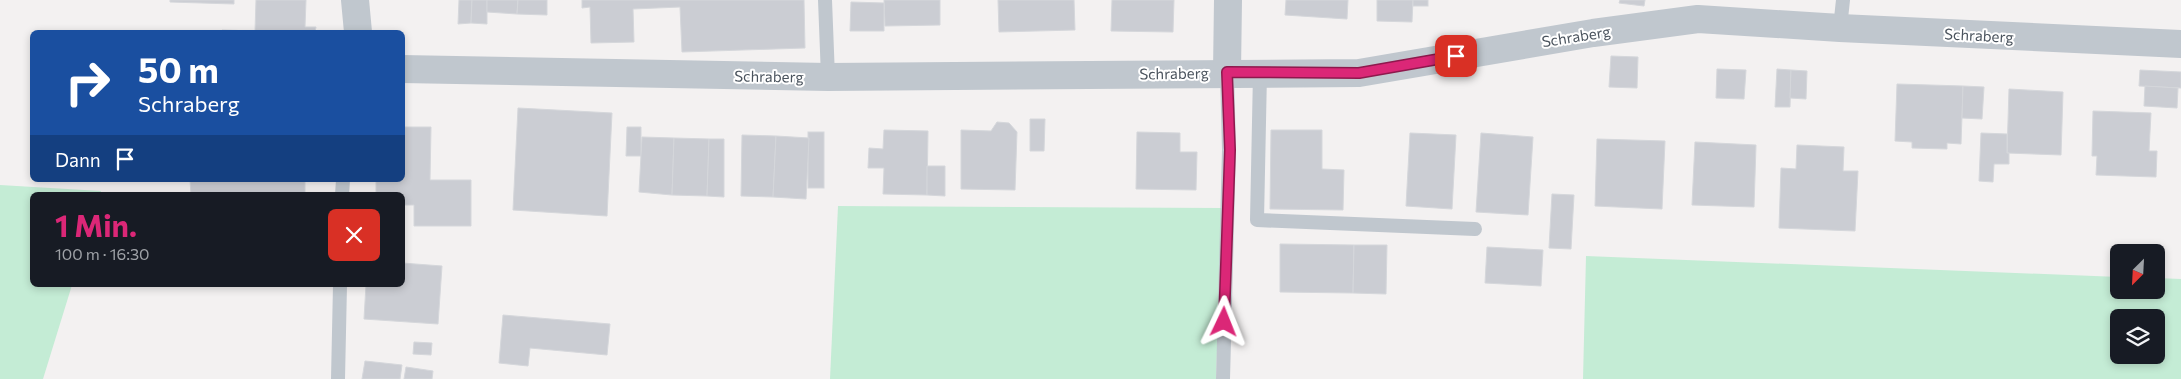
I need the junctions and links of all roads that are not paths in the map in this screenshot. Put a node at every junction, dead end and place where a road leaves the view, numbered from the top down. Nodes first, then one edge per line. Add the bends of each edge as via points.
1 (355, 0) edge
2 (825, 0) edge
3 (1228, 0) edge
4 (1843, 0) edge
5 (1840, 28) junction
6 (358, 30) edge
7 (2181, 44) edge
8 (405, 69) edge
9 (1227, 72) junction
10 (1260, 73) junction
11 (828, 77) junction
12 (1475, 229) dead end
13 (340, 287) edge
14 (338, 379) edge
15 (1223, 379) edge

1 - 6 street
2 - 11 lane
3 - 9 street
4 - 5 lane
5 - 7 street, Schraberg
5 - 10 street, Schraberg via 1698,19 1593,33 1359,73
8 - 11 street, Schraberg
9 - 10 street, Schraberg
9 - 11 street, Schraberg
9 - 15 lane via 1230,150
10 - 12 lane via 1258,220
13 - 14 lane

